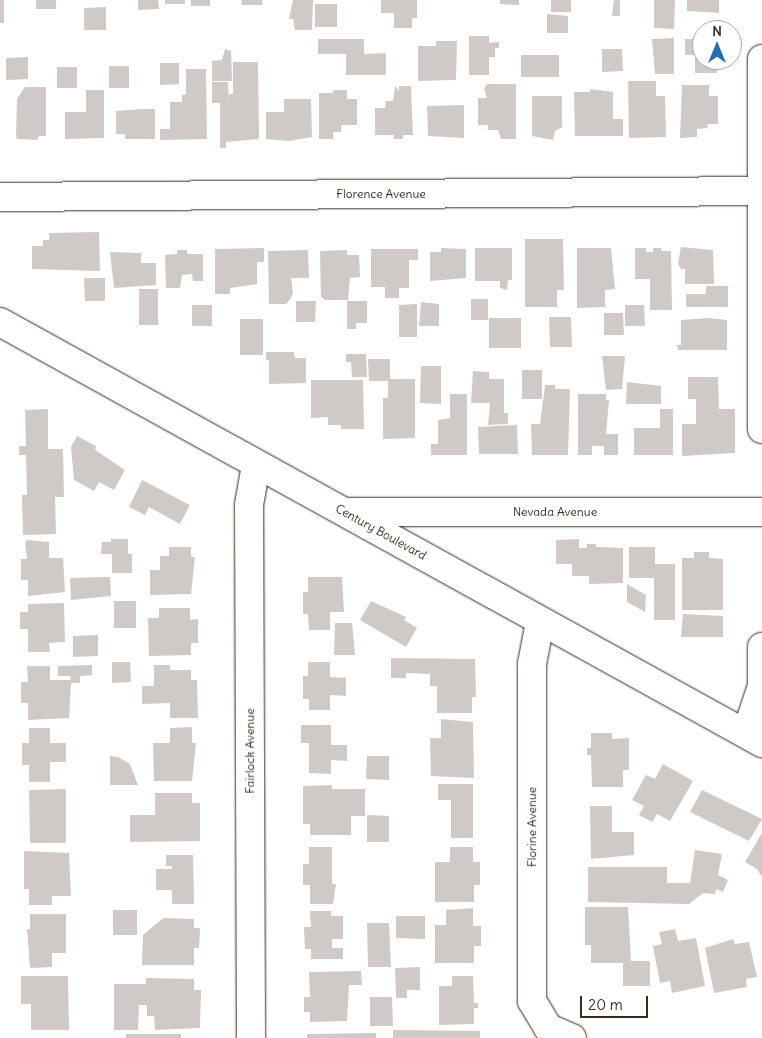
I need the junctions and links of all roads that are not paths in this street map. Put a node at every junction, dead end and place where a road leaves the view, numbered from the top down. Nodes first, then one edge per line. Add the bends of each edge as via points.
1 (762, 59) edge
2 (761, 192) edge
3 (0, 197) edge
4 (0, 322) edge
5 (762, 429) edge
6 (256, 465) junction
7 (349, 512) junction
8 (762, 512) edge
9 (540, 622) junction
10 (762, 647) edge
11 (754, 739) edge
12 (560, 1033) edge
13 (251, 1038) edge

1 - 2 street
2 - 3 street, Florence Avenue
2 - 5 street
4 - 6 street, Century Boulevard
6 - 7 street, Century Boulevard
6 - 13 street, Fairlock Avenue via 249,505
7 - 8 street, Nevada Avenue
7 - 9 street, Century Boulevard
9 - 11 street, Century Boulevard
9 - 12 street, Florine Avenue via 532,664 532,1001
10 - 11 street via 762,686

